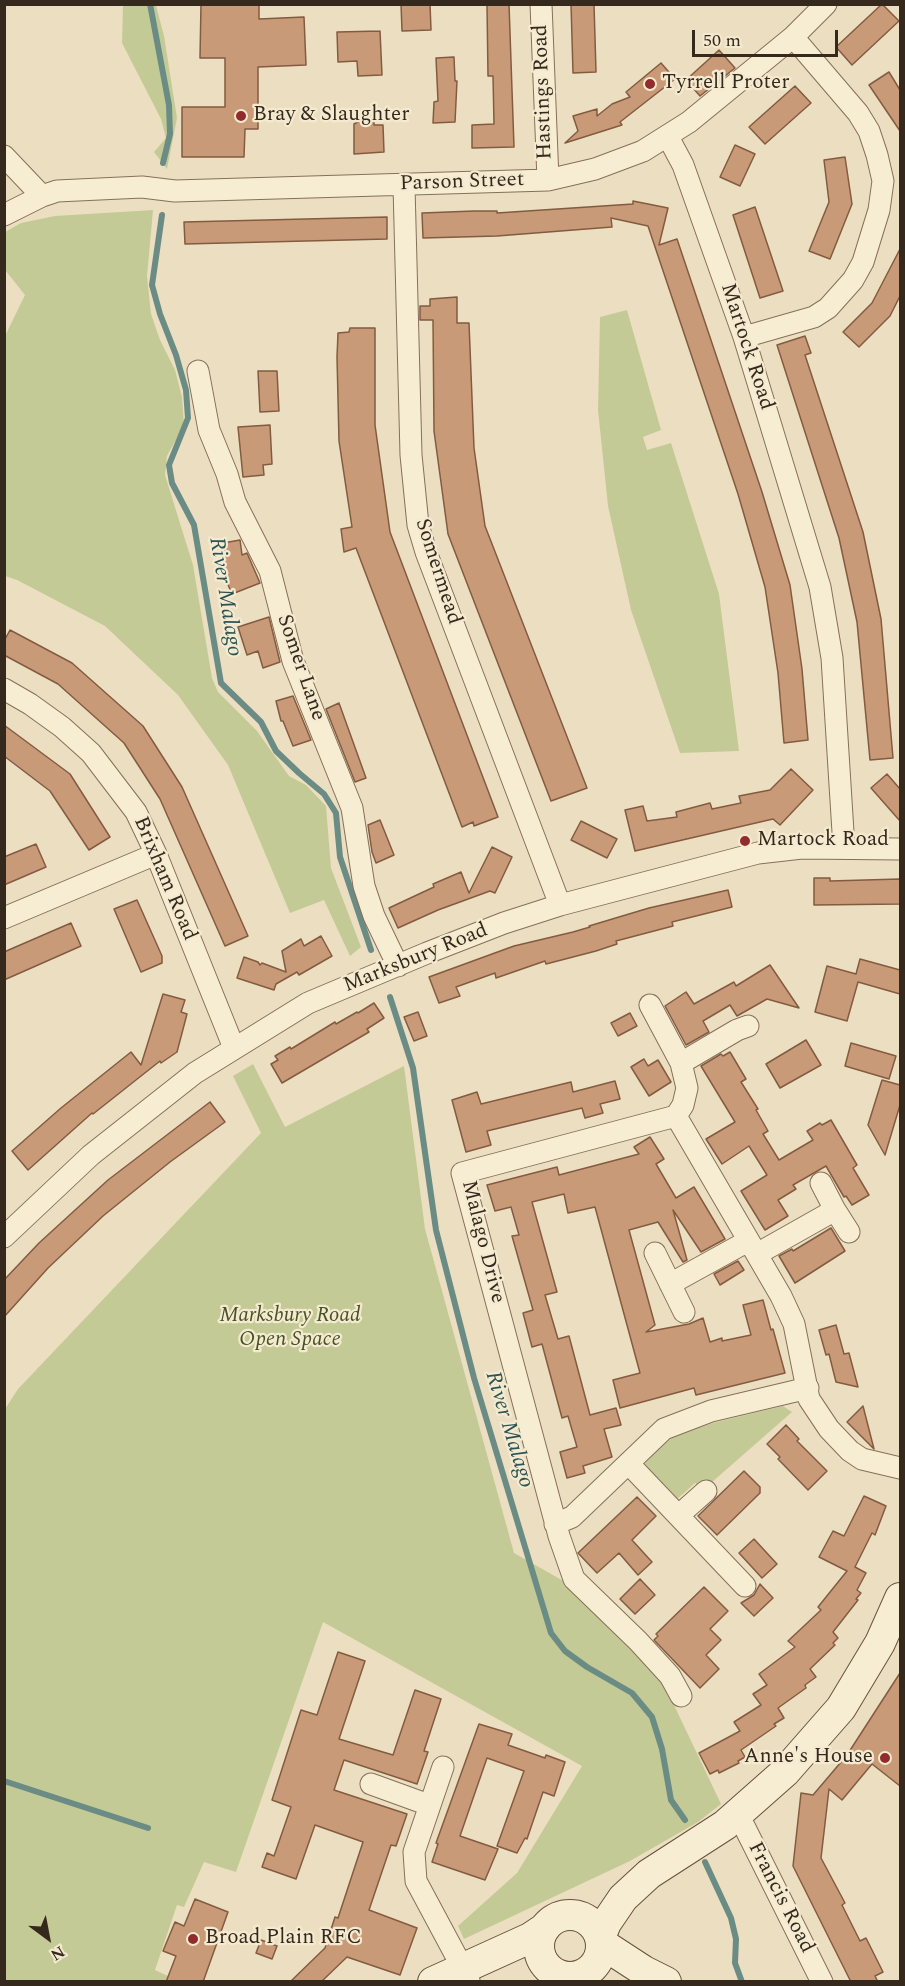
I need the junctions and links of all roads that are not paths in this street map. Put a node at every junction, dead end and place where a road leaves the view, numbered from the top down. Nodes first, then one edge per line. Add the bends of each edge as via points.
1 (541, 4) edge
2 (826, 4) edge
3 (793, 37) junction
4 (668, 136) junction
5 (4, 156) edge
6 (548, 180) junction
7 (404, 186) junction
8 (42, 196) junction
9 (4, 215) edge
10 (744, 337) junction
11 (198, 371) dead end
12 (4, 689) edge
13 (844, 848) junction
14 (900, 849) edge
15 (156, 854) junction
16 (560, 905) junction
17 (4, 918) edge
18 (387, 970) junction
19 (650, 1005) dead end
20 (748, 1026) dead end
21 (234, 1048) junction
22 (681, 1063) junction
23 (676, 1116) junction
24 (821, 1183) dead end
25 (835, 1210) junction
26 (849, 1232) dead end
27 (4, 1237) edge
28 (753, 1247) junction
29 (655, 1253) dead end
30 (670, 1284) junction
31 (684, 1312) dead end
32 (808, 1388) junction
33 (629, 1464) junction
34 (900, 1468) edge
35 (706, 1491) dead end
36 (679, 1515) junction
37 (555, 1524) junction
38 (745, 1586) dead end
39 (900, 1598) edge
40 (681, 1696) dead end
41 (443, 1767) dead end
42 (371, 1784) dead end
43 (429, 1805) junction
44 (738, 1814) junction
45 (649, 1874) junction
46 (555, 1922) junction
47 (600, 1941) junction
48 (466, 1975) edge
49 (655, 1976) edge
50 (555, 1977) edge
51 (433, 1982) edge
52 (822, 1982) edge

1 - 6 street, Hastings Road
2 - 3 street, Parson Street
3 - 4 street, Parson Street
3 - 10 street via 869,131 883,181 879,210 863,262 828,308
4 - 6 street, Parson Street via 624,159
4 - 10 street, Martock Road via 683,165
5 - 8 street
6 - 7 street, Parson Street
7 - 8 street, Parson Street via 175,191 142,187 57,191
7 - 16 street, Somermead via 411,455 418,525
8 - 9 street, Parson Street
10 - 13 street, Martock Road via 820,587 832,658
11 - 18 street, Somer Lane via 209,430 235,502 270,572 293,661 352,808 364,886
12 - 15 street, Brixham Road via 62,727 91,753 136,813
13 - 14 street, Marksbury Road
13 - 16 street, Marksbury Road via 758,853
15 - 17 street
15 - 21 street, Brixham Road
16 - 18 street, Marksbury Road
18 - 21 street, Marksbury Road via 308,1003
19 - 22 street
20 - 22 street
21 - 27 street, Marksbury Road via 195,1073 91,1155
22 - 23 street via 687,1088
23 - 28 street
23 - 37 street, Malago Drive via 462,1173
24 - 25 street
25 - 26 street
25 - 28 street
28 - 30 street
28 - 32 street via 794,1324
29 - 30 street
30 - 31 street
32 - 33 street via 711,1411 664,1429
32 - 34 street via 809,1399 829,1429 850,1451 862,1459
33 - 36 street
33 - 37 street via 572,1517
35 - 36 street
36 - 38 street
37 - 40 street, Malago Drive via 574,1579 638,1641 670,1676
39 - 44 main road via 880,1643 841,1708 786,1773
41 - 43 street
42 - 43 street
43 - 48 street via 414,1852 416,1881
44 - 45 main road
44 - 52 street, Francis Road
45 - 46 main road
45 - 47 main road via 623,1898 606,1923
46 - 47 main road via 576,1915 595,1927
46 - 48 main road
46 - 50 main road via 540,1937 539,1949
47 - 49 main road
47 - 50 main road via 598,1958 585,1973
48 - 51 main road
49 - 50 main road via 604,1972

